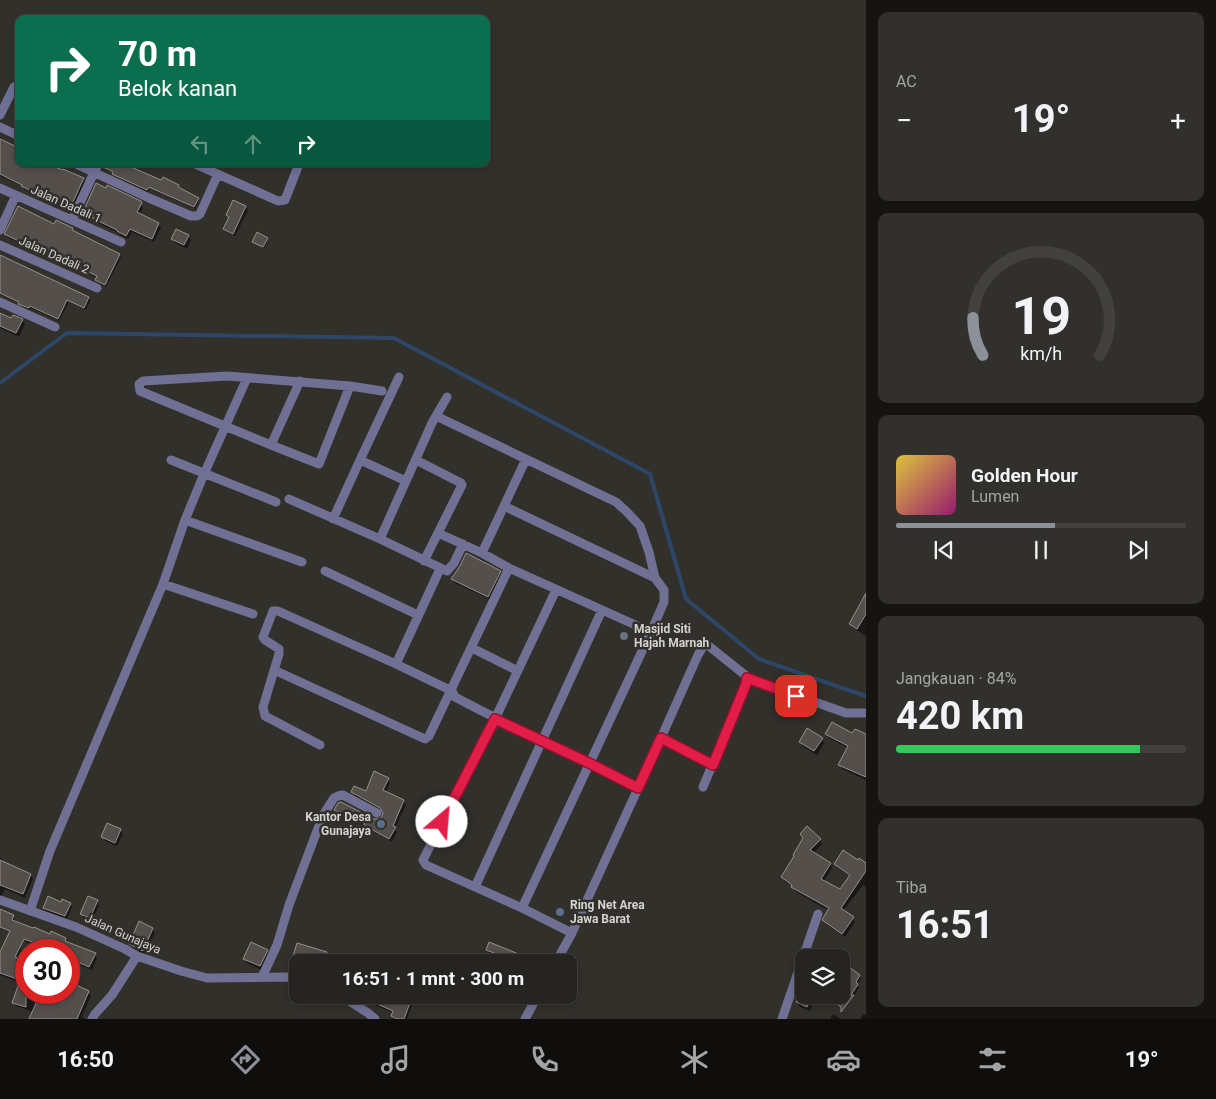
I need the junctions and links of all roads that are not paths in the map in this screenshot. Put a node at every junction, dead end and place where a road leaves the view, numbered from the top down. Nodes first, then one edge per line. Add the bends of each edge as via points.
1 (15, 86) edge
2 (0, 115) edge
3 (0, 127) edge
4 (15, 134) edge
5 (203, 167) edge
6 (298, 167) edge
7 (96, 168) edge
8 (218, 174) junction
9 (0, 188) edge
10 (16, 195) junction
11 (72, 220) junction
12 (0, 230) edge
13 (121, 242) dead end
14 (0, 245) edge
15 (97, 288) dead end
16 (0, 302) edge
17 (55, 327) dead end
18 (399, 377) dead end
19 (247, 378) junction
20 (300, 381) junction
21 (350, 386) junction
22 (382, 391) dead end
23 (447, 396) dead end
24 (436, 416) junction
25 (224, 426) junction
26 (271, 445) junction
27 (526, 459) junction
28 (171, 460) dead end
29 (360, 460) junction
30 (416, 460) junction
31 (204, 474) junction
32 (406, 481) junction
33 (289, 499) dead end
34 (276, 502) dead end
35 (504, 506) junction
36 (334, 519) junction
37 (185, 520) junction
38 (438, 533) junction
39 (380, 539) junction
40 (463, 544) junction
41 (482, 553) junction
42 (424, 560) junction
43 (302, 562) dead end
44 (509, 568) junction
45 (440, 569) junction
46 (325, 571) dead end
47 (655, 578) junction
48 (163, 584) junction
49 (556, 590) junction
50 (602, 610) junction
51 (253, 614) dead end
52 (418, 615) junction
53 (650, 632) junction
54 (472, 648) junction
55 (396, 664) junction
56 (274, 670) junction
57 (518, 671) junction
58 (747, 678) junction
59 (452, 691) junction
60 (866, 714) edge
61 (495, 719) junction
62 (661, 738) junction
63 (542, 742) junction
64 (320, 745) dead end
65 (589, 763) junction
66 (713, 765) junction
67 (703, 787) dead end
68 (638, 788) junction
69 (376, 813) dead end
70 (474, 887) junction
71 (0, 901) edge
72 (522, 908) junction
73 (30, 911) junction
74 (818, 914) dead end
75 (572, 932) junction
76 (560, 954) edge
77 (136, 956) junction
78 (262, 977) junction
79 (289, 978) edge
80 (354, 1004) edge
81 (533, 1004) edge
82 (92, 1019) edge
83 (375, 1019) edge
84 (525, 1019) edge
85 (782, 1019) edge

1 - 2 street
3 - 4 street
5 - 8 street
6 - 8 street via 282,201
7 - 8 street via 191,216 200,214
7 - 11 street
9 - 10 street, Jalan Dadali 1
10 - 11 street, Jalan Dadali 1
10 - 12 street
11 - 13 street, Jalan Dadali 1
14 - 15 street, Jalan Dadali 2
16 - 17 street
18 - 29 street
19 - 20 street
19 - 25 street
19 - 25 street via 143,380 139,384 140,391
20 - 21 street
20 - 26 street
21 - 22 street
21 - 26 street via 319,464
23 - 24 street
24 - 27 street
24 - 30 street
25 - 26 street
25 - 31 street
27 - 35 street
27 - 47 street via 616,502 626,511 640,526
28 - 31 street
29 - 32 street
29 - 36 street
30 - 32 street
30 - 38 street via 462,485
31 - 34 street
31 - 37 street
32 - 39 street
33 - 36 street
35 - 41 street
35 - 47 street
36 - 39 street
37 - 43 street
37 - 48 street
38 - 40 street
38 - 42 street
39 - 42 street
40 - 41 street
40 - 45 street via 451,568 447,571
41 - 44 street
42 - 45 street
44 - 49 street
44 - 54 street
45 - 52 street
46 - 52 street
47 - 53 street via 664,590 664,602
48 - 51 street
48 - 73 street via 50,851
49 - 50 street
49 - 57 street
50 - 53 street
50 - 63 street
52 - 55 street
53 - 65 street
54 - 57 street
54 - 59 street
55 - 56 street via 276,610 263,637 279,648
55 - 59 street
56 - 59 street via 425,740
56 - 64 street via 263,707 265,716
57 - 61 street
58 - 60 street via 846,712
58 - 62 street via 706,643
58 - 66 street
59 - 61 street via 455,697
61 - 63 street
61 - 70 street via 423,860 426,865
62 - 66 street
62 - 68 street
63 - 65 street
63 - 70 street
65 - 68 street
65 - 72 street
66 - 67 street
68 - 75 street
69 - 78 street via 343,796 334,798 323,815 277,945
70 - 72 street
71 - 73 street, Jalan Gunajaya
72 - 75 street
73 - 77 street, Jalan Gunajaya via 76,927
74 - 85 street
75 - 76 street
77 - 78 street, Jalan Gunajaya via 207,978
77 - 82 street via 112,995
78 - 79 street, Jalan Gunajaya
80 - 83 street
81 - 84 street

